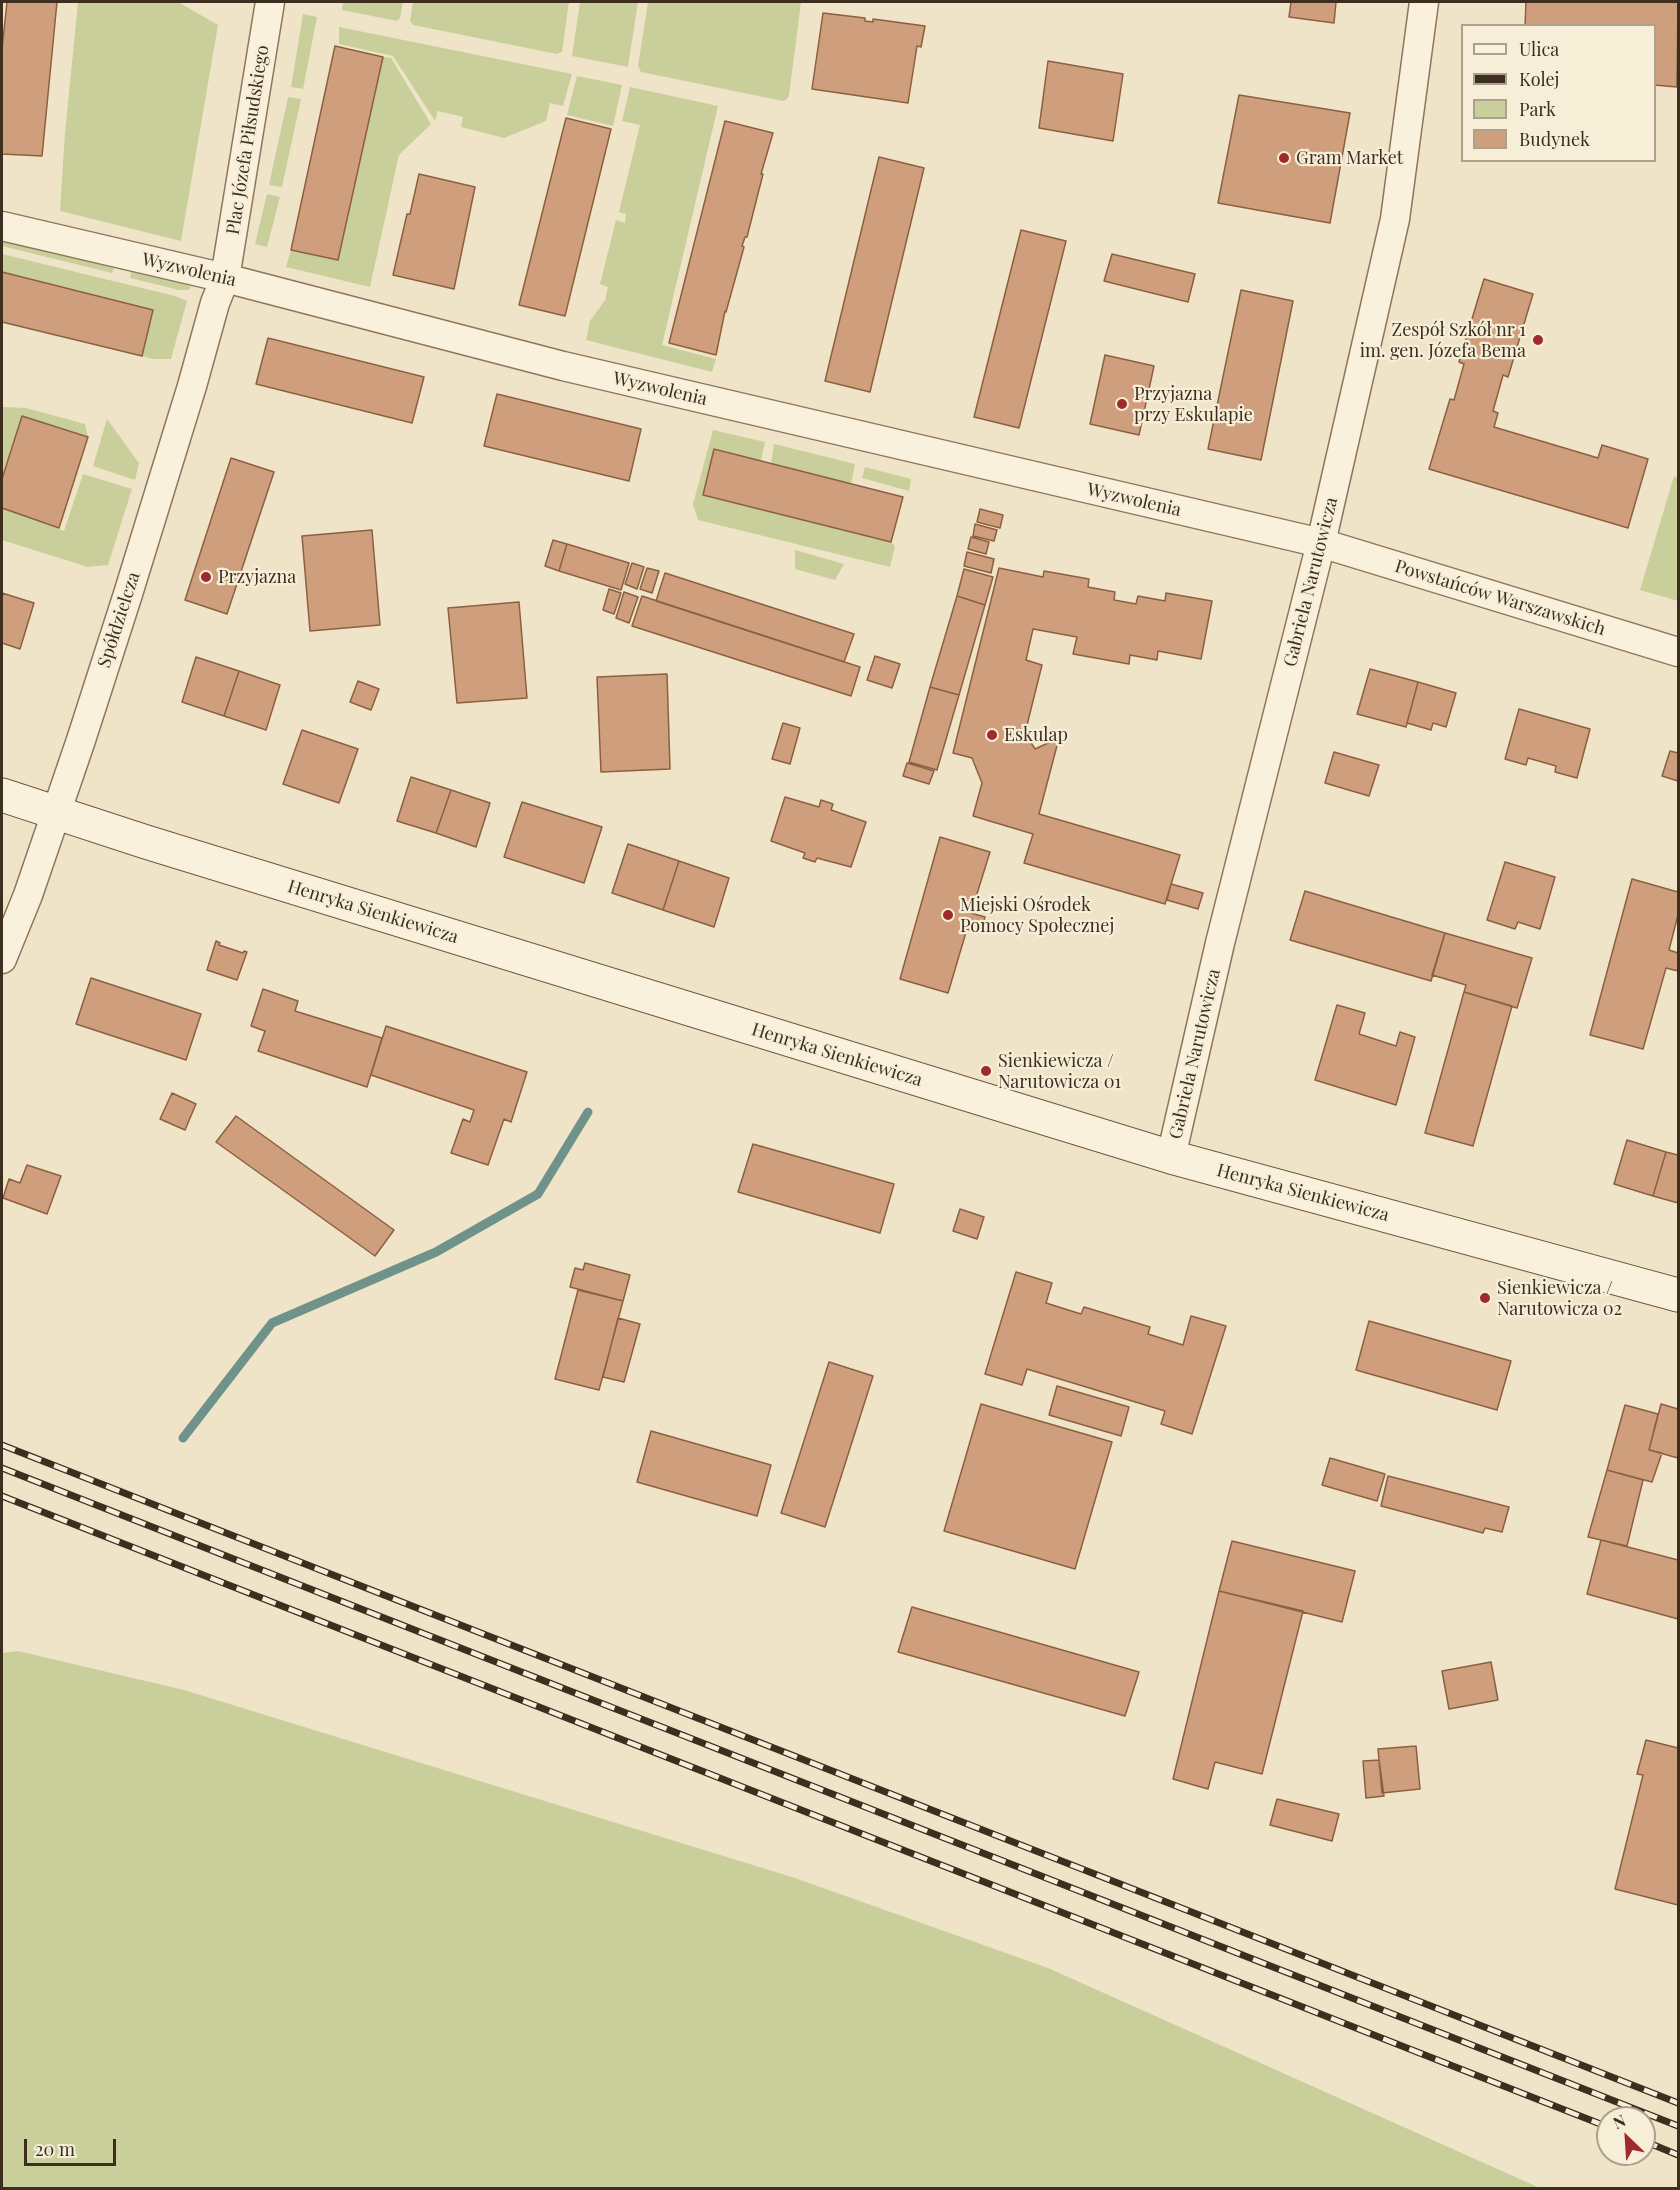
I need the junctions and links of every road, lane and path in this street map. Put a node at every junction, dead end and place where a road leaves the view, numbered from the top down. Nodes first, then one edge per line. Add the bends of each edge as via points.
1 (270, 2) edge
2 (1424, 2) edge
3 (2, 226) edge
4 (225, 278) junction
5 (1321, 543) junction
6 (1678, 652) edge
7 (2, 795) edge
8 (55, 814) junction
9 (2, 959) edge
10 (1172, 1158) junction
11 (1678, 1295) edge

1 - 4 street, Plac Józefa Piłsudskiego
2 - 5 street, Gabriela Narutowicza via 1395,219
3 - 4 street, Wyzwolenia
4 - 5 street, Wyzwolenia via 563,366
4 - 8 street, Spółdzielcza via 128,594
5 - 6 street, Powstańców Warszawskich
5 - 10 street, Gabriela Narutowicza via 1220,943
7 - 8 street, Henryka Sienkiewicza
8 - 9 street, Spółdzielcza
8 - 10 street, Henryka Sienkiewicza
10 - 11 street, Henryka Sienkiewicza

